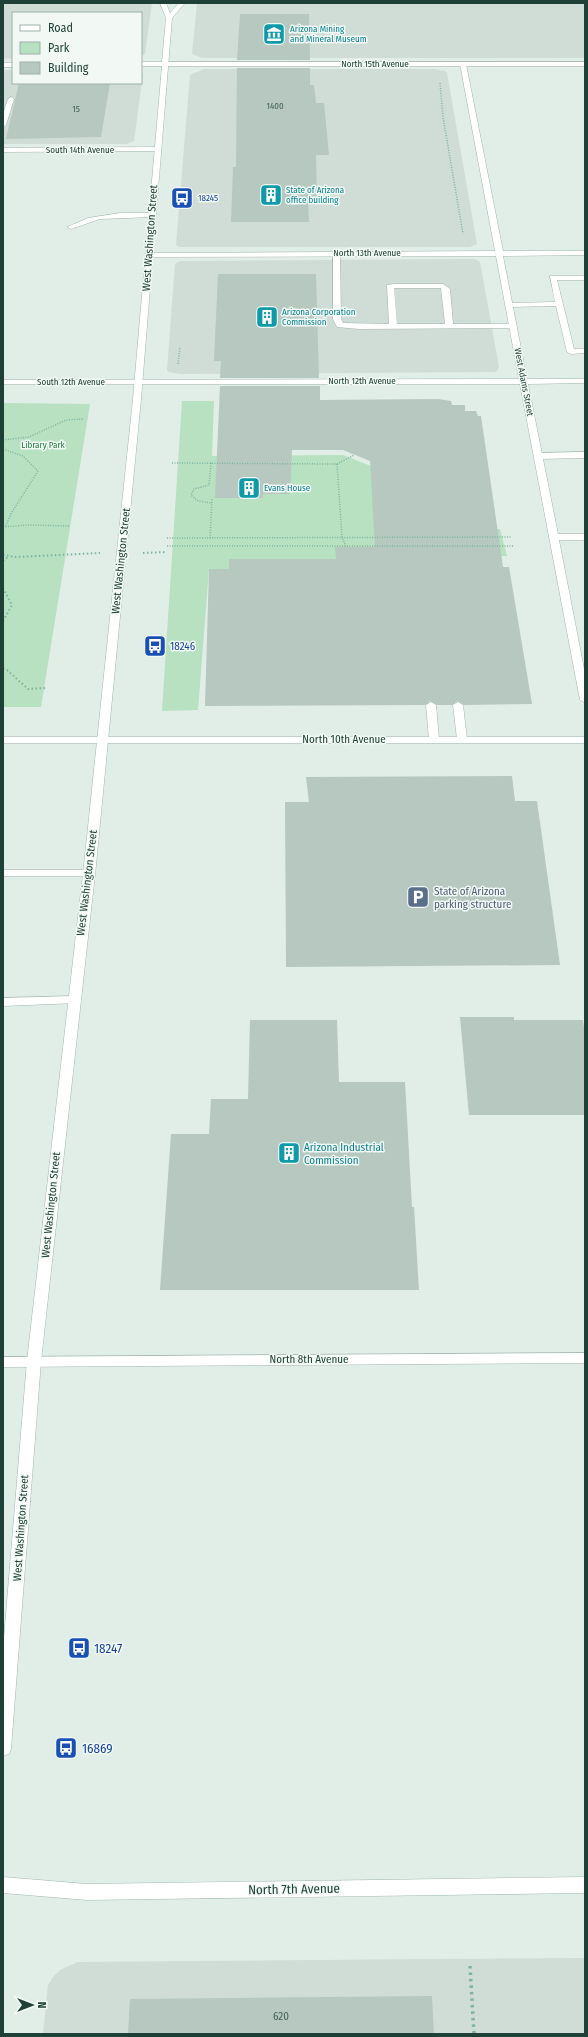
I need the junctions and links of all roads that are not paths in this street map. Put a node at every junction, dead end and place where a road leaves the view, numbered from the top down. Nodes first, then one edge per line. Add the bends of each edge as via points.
1 (163, 3) edge
2 (182, 3) edge
3 (169, 18) junction
4 (142, 64) edge
5 (164, 64) junction
6 (463, 64) junction
7 (585, 64) edge
8 (11, 99) dead end
9 (3, 125) edge
10 (157, 149) junction
11 (3, 150) edge
12 (152, 215) junction
13 (71, 227) dead end
14 (336, 253) junction
15 (499, 253) junction
16 (585, 253) edge
17 (149, 254) junction
18 (585, 278) edge
19 (559, 304) junction
20 (509, 305) junction
21 (449, 326) junction
22 (513, 326) junction
23 (393, 327) junction
24 (585, 352) edge
25 (524, 381) junction
26 (585, 381) edge
27 (3, 382) edge
28 (139, 382) junction
29 (585, 455) edge
30 (538, 456) junction
31 (554, 537) junction
32 (585, 537) edge
33 (585, 700) edge
34 (431, 705) dead end
35 (458, 705) dead end
36 (434, 739) junction
37 (462, 739) junction
38 (3, 740) edge
39 (103, 740) junction
40 (585, 740) edge
41 (3, 873) edge
42 (89, 873) junction
43 (74, 1000) junction
44 (3, 1002) edge
45 (585, 1358) edge
46 (34, 1361) junction
47 (3, 1362) edge
48 (3, 1749) edge
49 (3, 1885) edge
50 (585, 1885) edge

1 - 3 street, West Washington Street
2 - 3 street
3 - 5 street, West Washington Street
4 - 5 street, North 15th Avenue
5 - 6 street, North 15th Avenue
5 - 10 street, West Washington Street
6 - 7 street, North 15th Avenue
6 - 15 street, West Adams Street
8 - 9 street
10 - 11 street, South 14th Avenue
10 - 12 street, West Washington Street
12 - 13 street via 86,219
12 - 17 street, West Washington Street
14 - 15 street, North 13th Avenue
14 - 17 street, North 13th Avenue
14 - 23 street via 337,319 340,325
15 - 16 street, North 13th Avenue
15 - 20 street, West Adams Street
17 - 28 street, West Washington Street
18 - 19 street via 554,278
19 - 20 street
19 - 24 street via 571,352
20 - 22 street, West Adams Street
21 - 22 street
21 - 23 street
21 - 23 street via 446,289 443,286 394,286 390,287
22 - 25 street, West Adams Street
25 - 26 street, North 12th Avenue
25 - 28 street, North 12th Avenue
25 - 30 street, West Adams Street
27 - 28 street, South 12th Avenue
28 - 39 street, West Washington Street
29 - 30 street
30 - 31 street, West Adams Street
31 - 32 street
31 - 33 street, West Adams Street
34 - 36 street
35 - 37 street
36 - 37 street, North 10th Avenue
36 - 39 street, North 10th Avenue
37 - 40 street, North 10th Avenue
38 - 39 street, North 10th Avenue
39 - 42 street, West Washington Street
41 - 42 street
42 - 43 street, West Washington Street
43 - 44 street
43 - 46 street, West Washington Street
45 - 46 street, North 8th Avenue
46 - 47 street, North 8th Avenue
46 - 48 street, West Washington Street
49 - 50 street, North 7th Avenue via 87,1892

